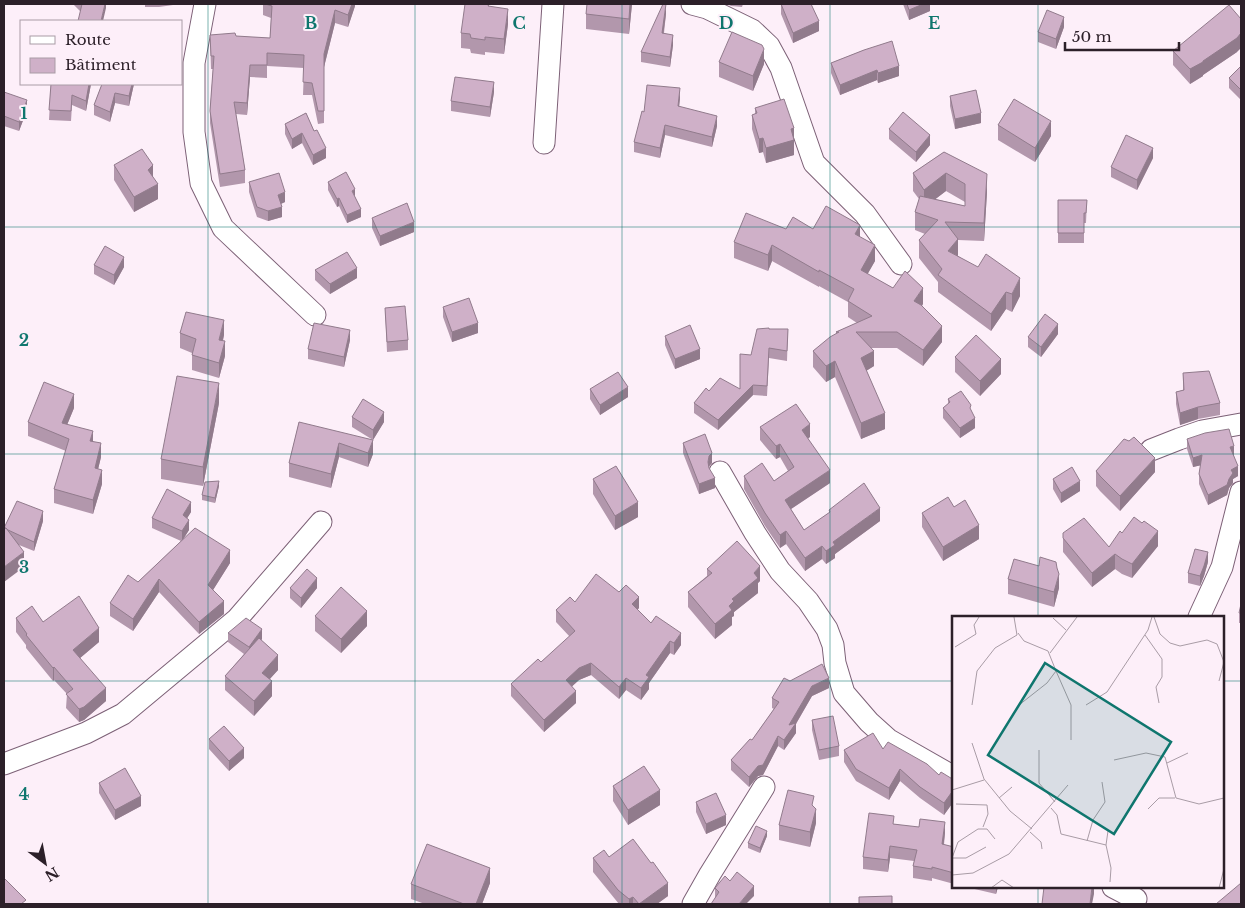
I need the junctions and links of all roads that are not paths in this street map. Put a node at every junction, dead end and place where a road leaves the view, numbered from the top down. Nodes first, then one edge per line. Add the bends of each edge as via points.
1 (205, 4) edge
2 (553, 4) edge
3 (692, 4) edge
4 (544, 143) dead end
5 (901, 264) dead end
6 (315, 315) dead end
7 (1241, 424) edge
8 (1150, 450) edge
9 (720, 472) dead end
10 (1241, 492) edge
11 (321, 522) dead end
12 (1199, 616) edge
13 (4, 764) edge
14 (952, 776) edge
15 (764, 787) dead end
16 (1116, 888) edge
17 (1139, 897) edge
18 (694, 904) edge

1 - 6 street via 194,63 194,132 201,183 223,228
2 - 4 street
3 - 5 street via 752,30 769,46 781,68 814,163 865,214
7 - 8 street via 1202,431
9 - 14 street via 780,571 808,601 827,629 844,693 868,722 889,740
10 - 12 street via 1222,566
11 - 13 street via 237,619 123,714 86,733
15 - 18 street
16 - 17 street

